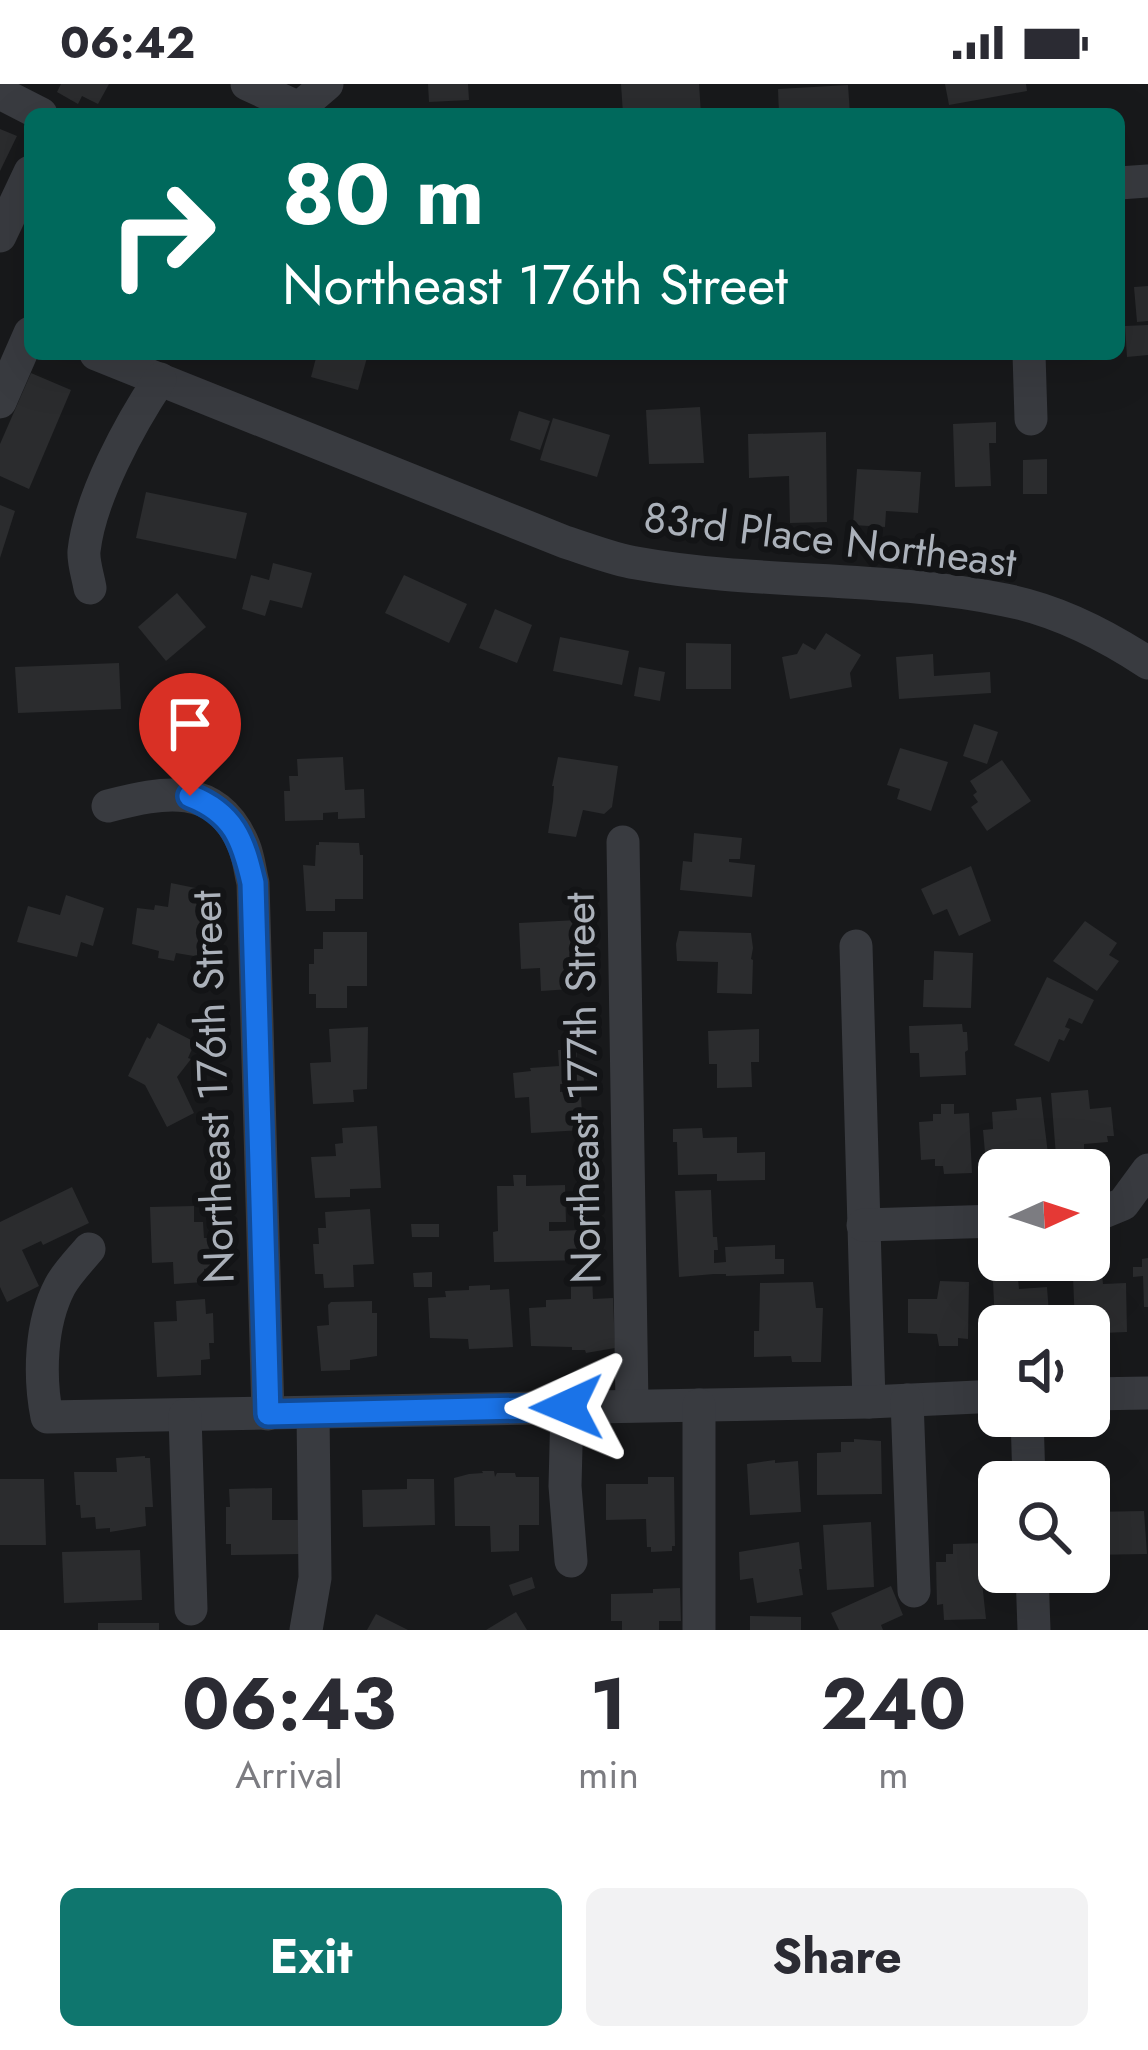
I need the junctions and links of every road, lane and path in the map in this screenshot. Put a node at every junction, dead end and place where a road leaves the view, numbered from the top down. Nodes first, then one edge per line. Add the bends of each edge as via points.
1 (247, 84) edge
2 (327, 84) edge
3 (0, 93) edge
4 (29, 108) edge
5 (24, 185) edge
6 (0, 236) edge
7 (24, 345) edge
8 (121, 360) edge
9 (1029, 360) edge
10 (154, 368) edge
11 (0, 402) edge
12 (1031, 419) dead end
13 (91, 588) dead end
14 (1148, 663) edge
15 (108, 806) dead end
16 (623, 842) dead end
17 (856, 946) dead end
18 (1148, 1170) edge
19 (1110, 1210) edge
20 (978, 1222) edge
21 (863, 1225) junction
22 (89, 1249) dead end
23 (1148, 1393) edge
24 (1110, 1394) edge
25 (978, 1397) edge
26 (907, 1400) junction
27 (868, 1402) junction
28 (700, 1405) junction
29 (632, 1406) junction
30 (567, 1407) junction
31 (313, 1413) junction
32 (268, 1414) junction
33 (184, 1415) junction
34 (571, 1561) dead end
35 (914, 1591) dead end
36 (1033, 1593) edge
37 (191, 1609) dead end
38 (306, 1630) edge
39 (699, 1630) edge
40 (1034, 1630) edge

1 - 2 street via 299,108
3 - 4 street
5 - 6 street
7 - 11 street
8 - 10 street, 83rd Place Northeast
9 - 12 street
10 - 13 street via 92,518 83,555
10 - 14 street, 83rd Place Northeast via 632,563 1007,600 1068,619
15 - 32 street, Northeast 176th Street via 156,794 190,796 229,820 244,847 253,883
16 - 29 street, Northeast 177th Street
17 - 21 street
18 - 19 street via 1124,1204
20 - 21 street
21 - 27 street
22 - 33 street via 52,1305 40,1374 47,1417
23 - 24 street
25 - 26 street
26 - 27 street
26 - 35 street
27 - 28 street
28 - 29 street
28 - 39 street
29 - 30 street
30 - 31 street
30 - 34 street
31 - 32 street
31 - 38 street via 315,1578
32 - 33 street
33 - 37 street
36 - 40 street

